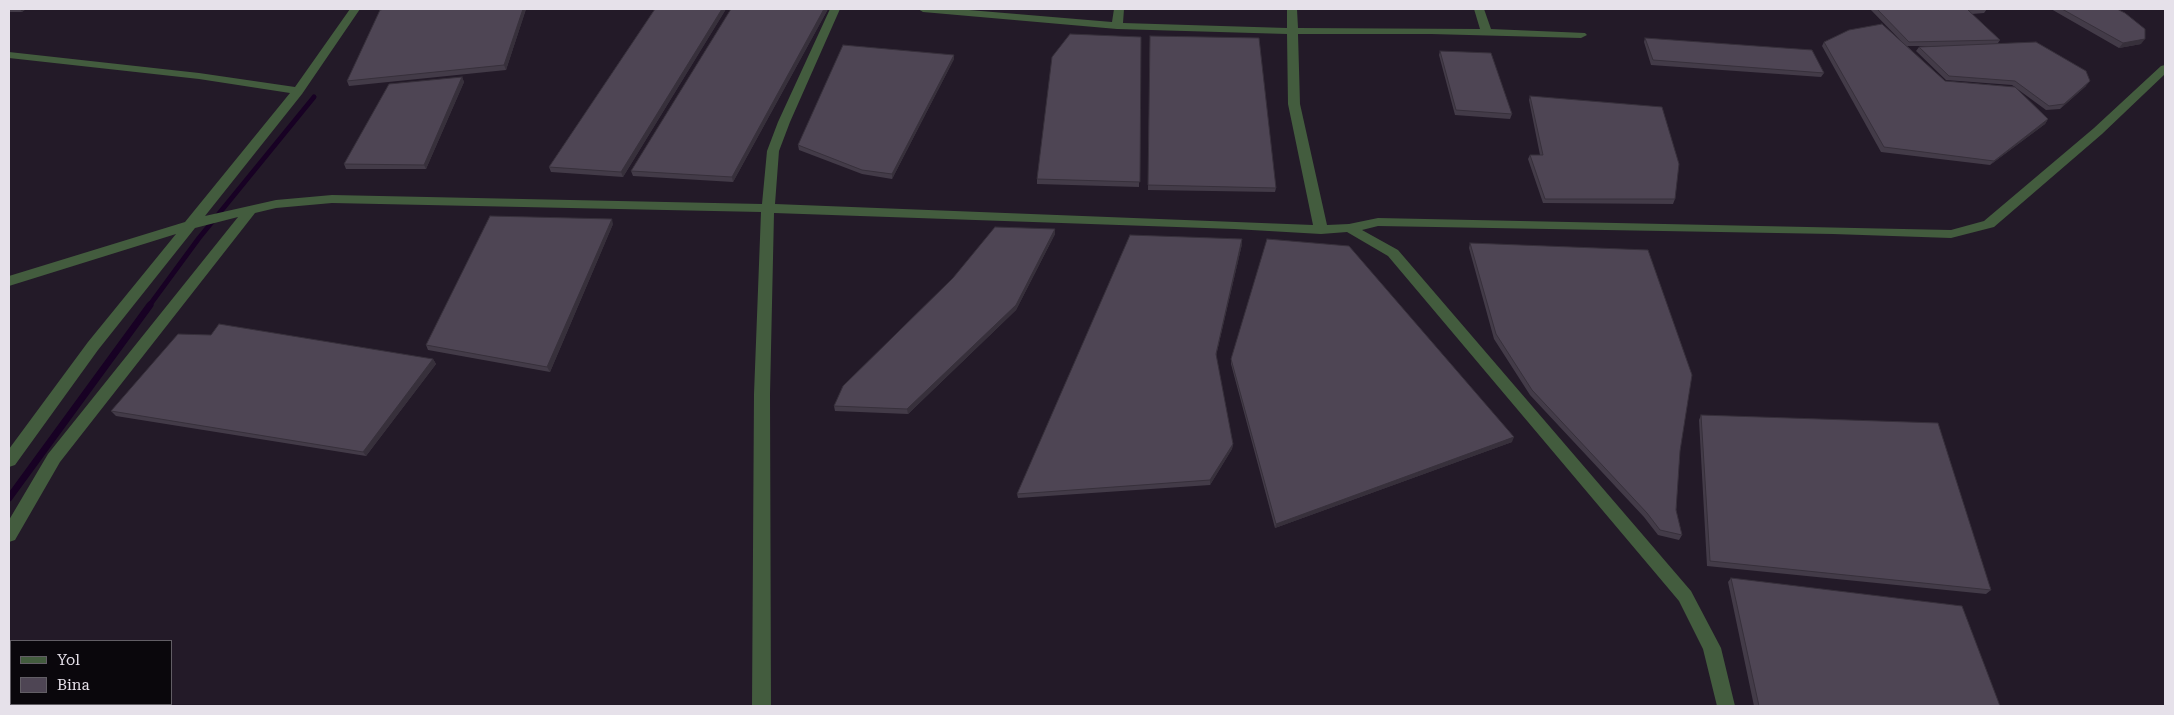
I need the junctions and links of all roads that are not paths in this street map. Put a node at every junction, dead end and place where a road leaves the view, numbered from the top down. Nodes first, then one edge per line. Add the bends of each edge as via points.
1 (355, 9) edge
2 (835, 9) edge
3 (923, 9) edge
4 (1119, 9) edge
5 (1292, 9) edge
6 (1479, 9) edge
7 (1117, 26) junction
8 (1292, 31) junction
9 (1486, 32) junction
10 (1581, 35) dead end
11 (9, 55) edge
12 (2165, 68) edge
13 (298, 91) junction
14 (768, 208) junction
15 (250, 210) junction
16 (189, 225) junction
17 (1349, 228) junction
18 (1321, 230) junction
19 (9, 281) edge
20 (9, 461) edge
21 (9, 535) edge
22 (761, 706) edge
23 (1726, 706) edge

1 - 13 street
2 - 14 street via 773,151
3 - 7 street
4 - 7 street
5 - 8 street
6 - 9 street
7 - 8 street
8 - 9 street
8 - 18 street via 1294,104
9 - 10 street
11 - 13 street via 199,76
12 - 17 street via 2098,131 1989,224 1951,234 1378,222
13 - 16 street
14 - 15 street via 332,199
14 - 18 street
14 - 22 street via 762,394
15 - 16 street
15 - 21 street via 54,458
16 - 19 street
16 - 20 street via 93,346
17 - 18 street
17 - 23 street via 1392,253 1685,596 1712,648

